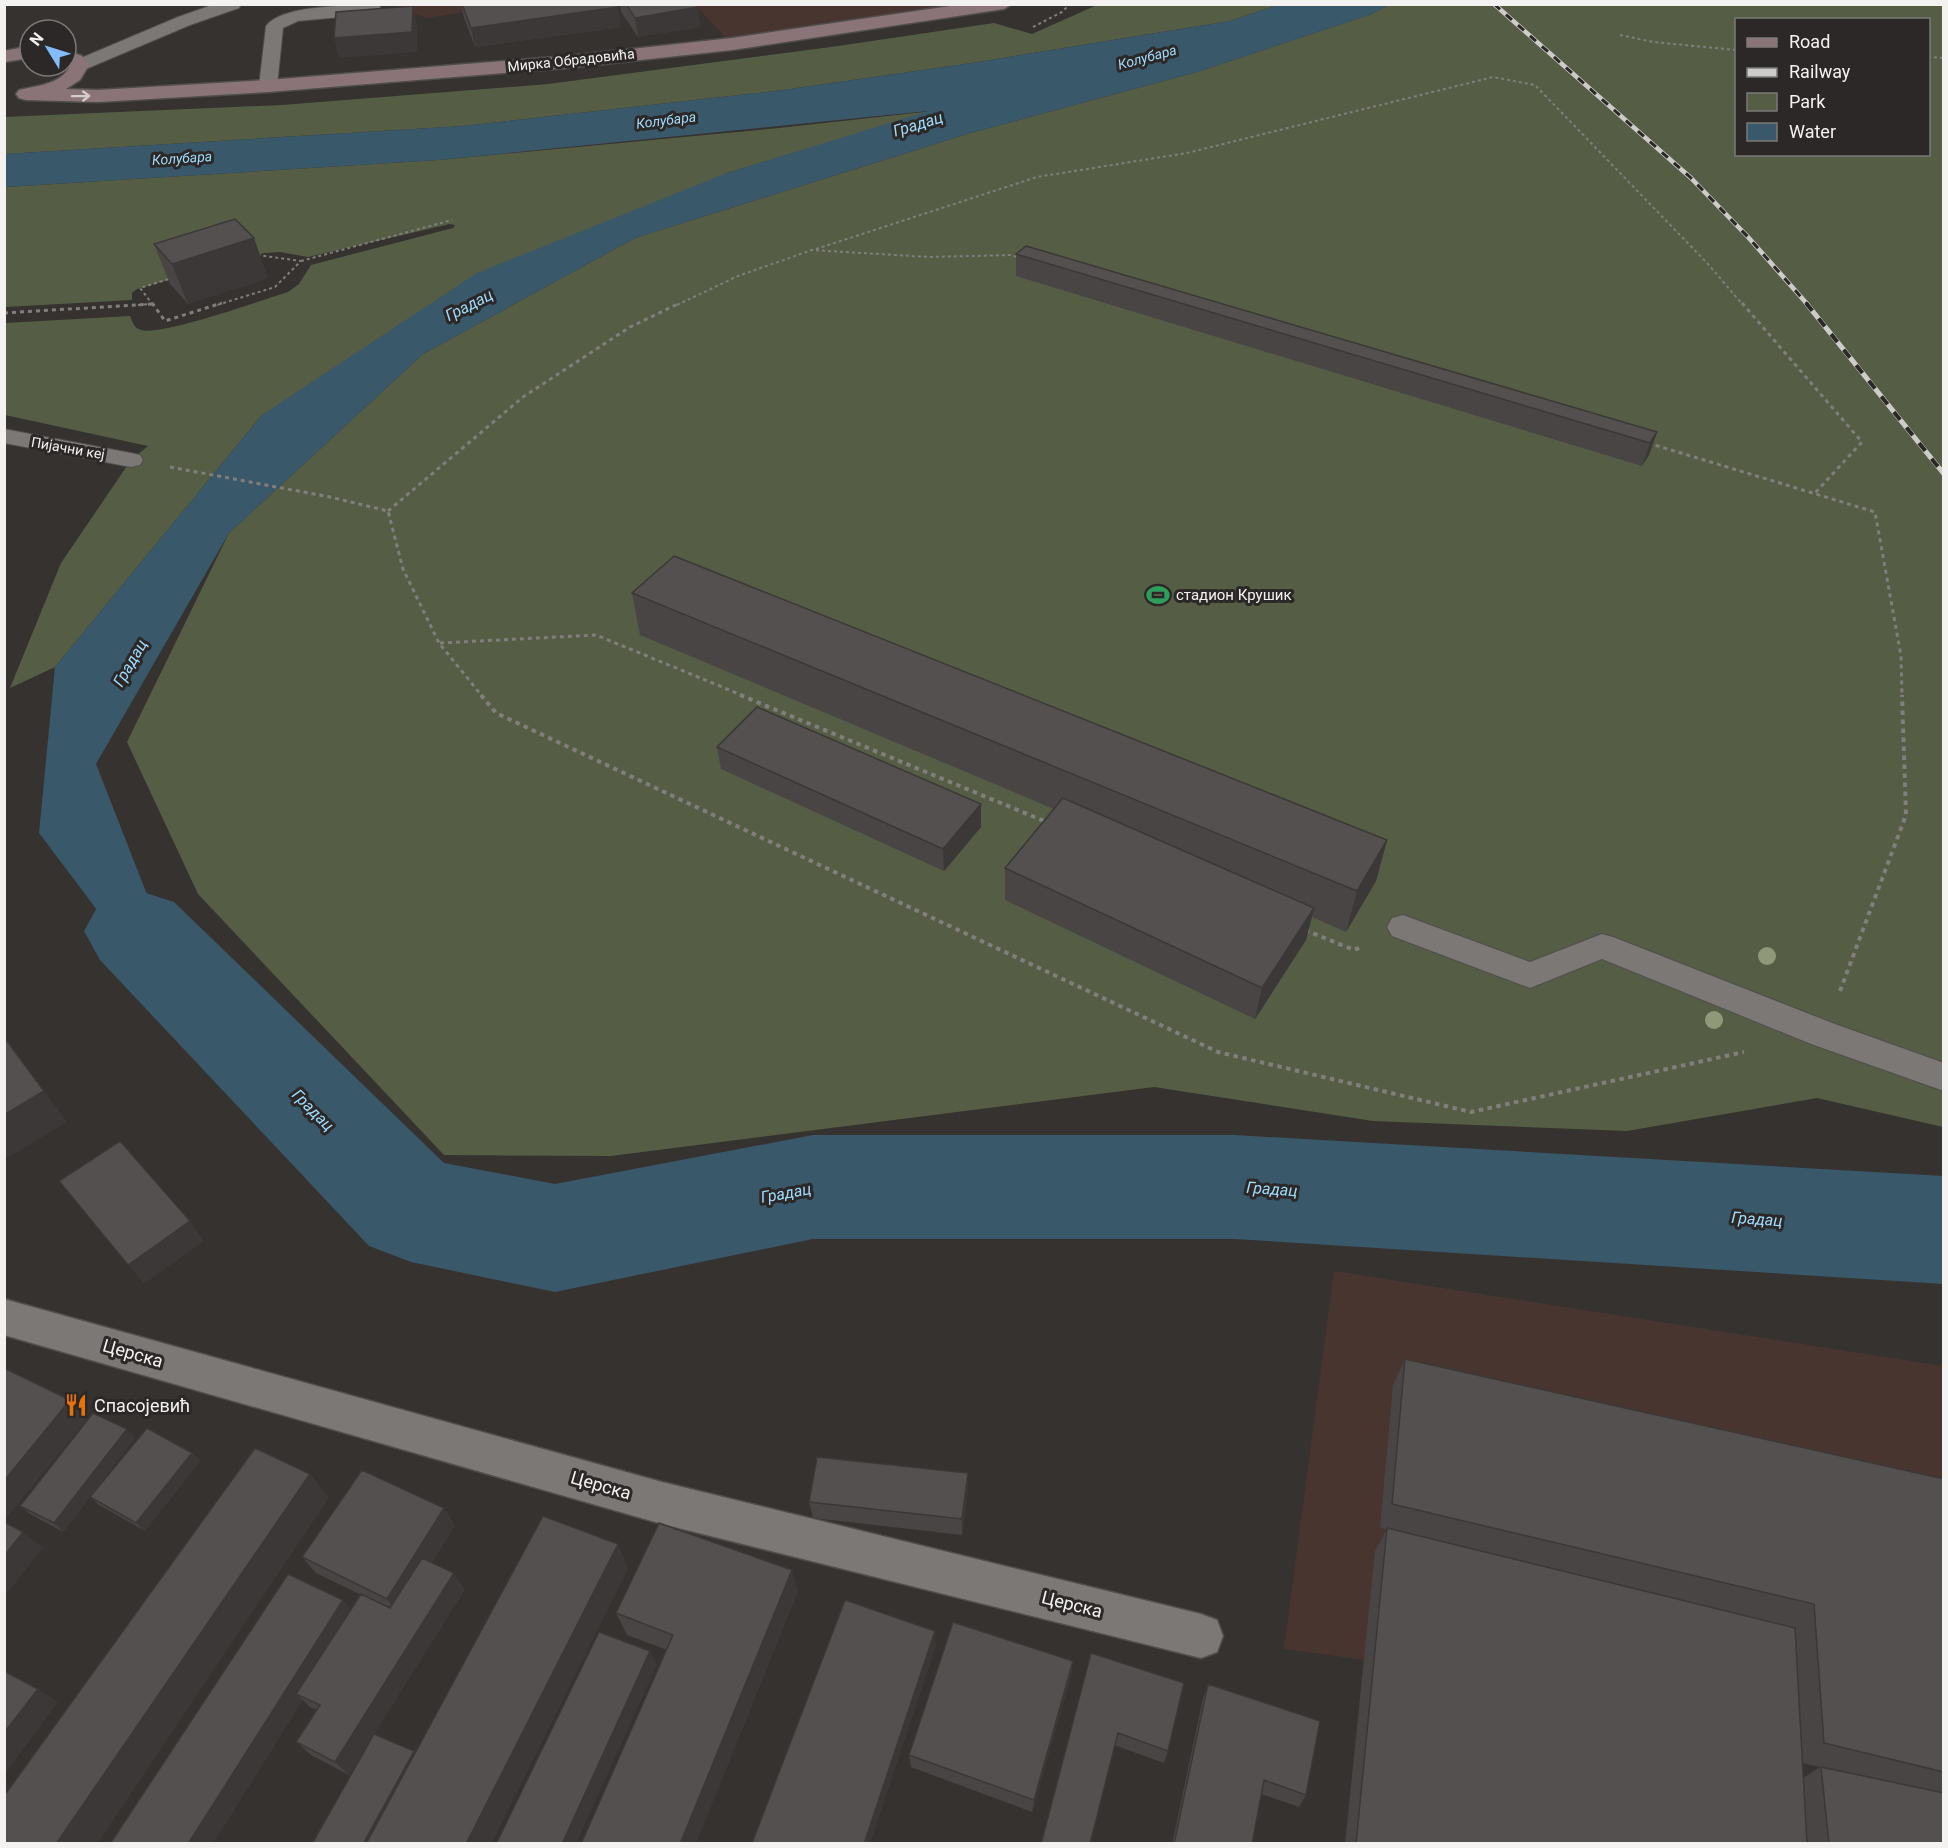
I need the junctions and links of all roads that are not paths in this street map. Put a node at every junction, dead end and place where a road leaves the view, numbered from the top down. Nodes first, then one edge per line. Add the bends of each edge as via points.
1 (194, 4) edge
2 (233, 4) edge
3 (1005, 4) edge
4 (373, 9) edge
5 (184, 21) junction
6 (78, 46) edge
7 (78, 63) edge
8 (78, 67) edge
9 (59, 78) edge
10 (268, 86) junction
11 (135, 92) junction
12 (4, 436) edge
13 (131, 460) road end
14 (1403, 927) road end
15 (1944, 1077) edge
16 (4, 1317) edge
17 (1201, 1636) dead end

1 - 5 lane
2 - 5 lane
3 - 10 street, Мирка Обрадовића via 567,62
4 - 10 lane via 295,16 275,26
5 - 6 lane
5 - 7 lane
8 - 11 street, Мирка Обрадовића
9 -> 11 street, Мирка Обрадовића via 46,90 18,95 98,96
10 - 11 street, Мирка Обрадовића
12 - 13 lane, Пијачни кеј
14 - 15 lane via 1530,975 1602,946 1823,1034
16 - 17 street, Церска via 662,1503

